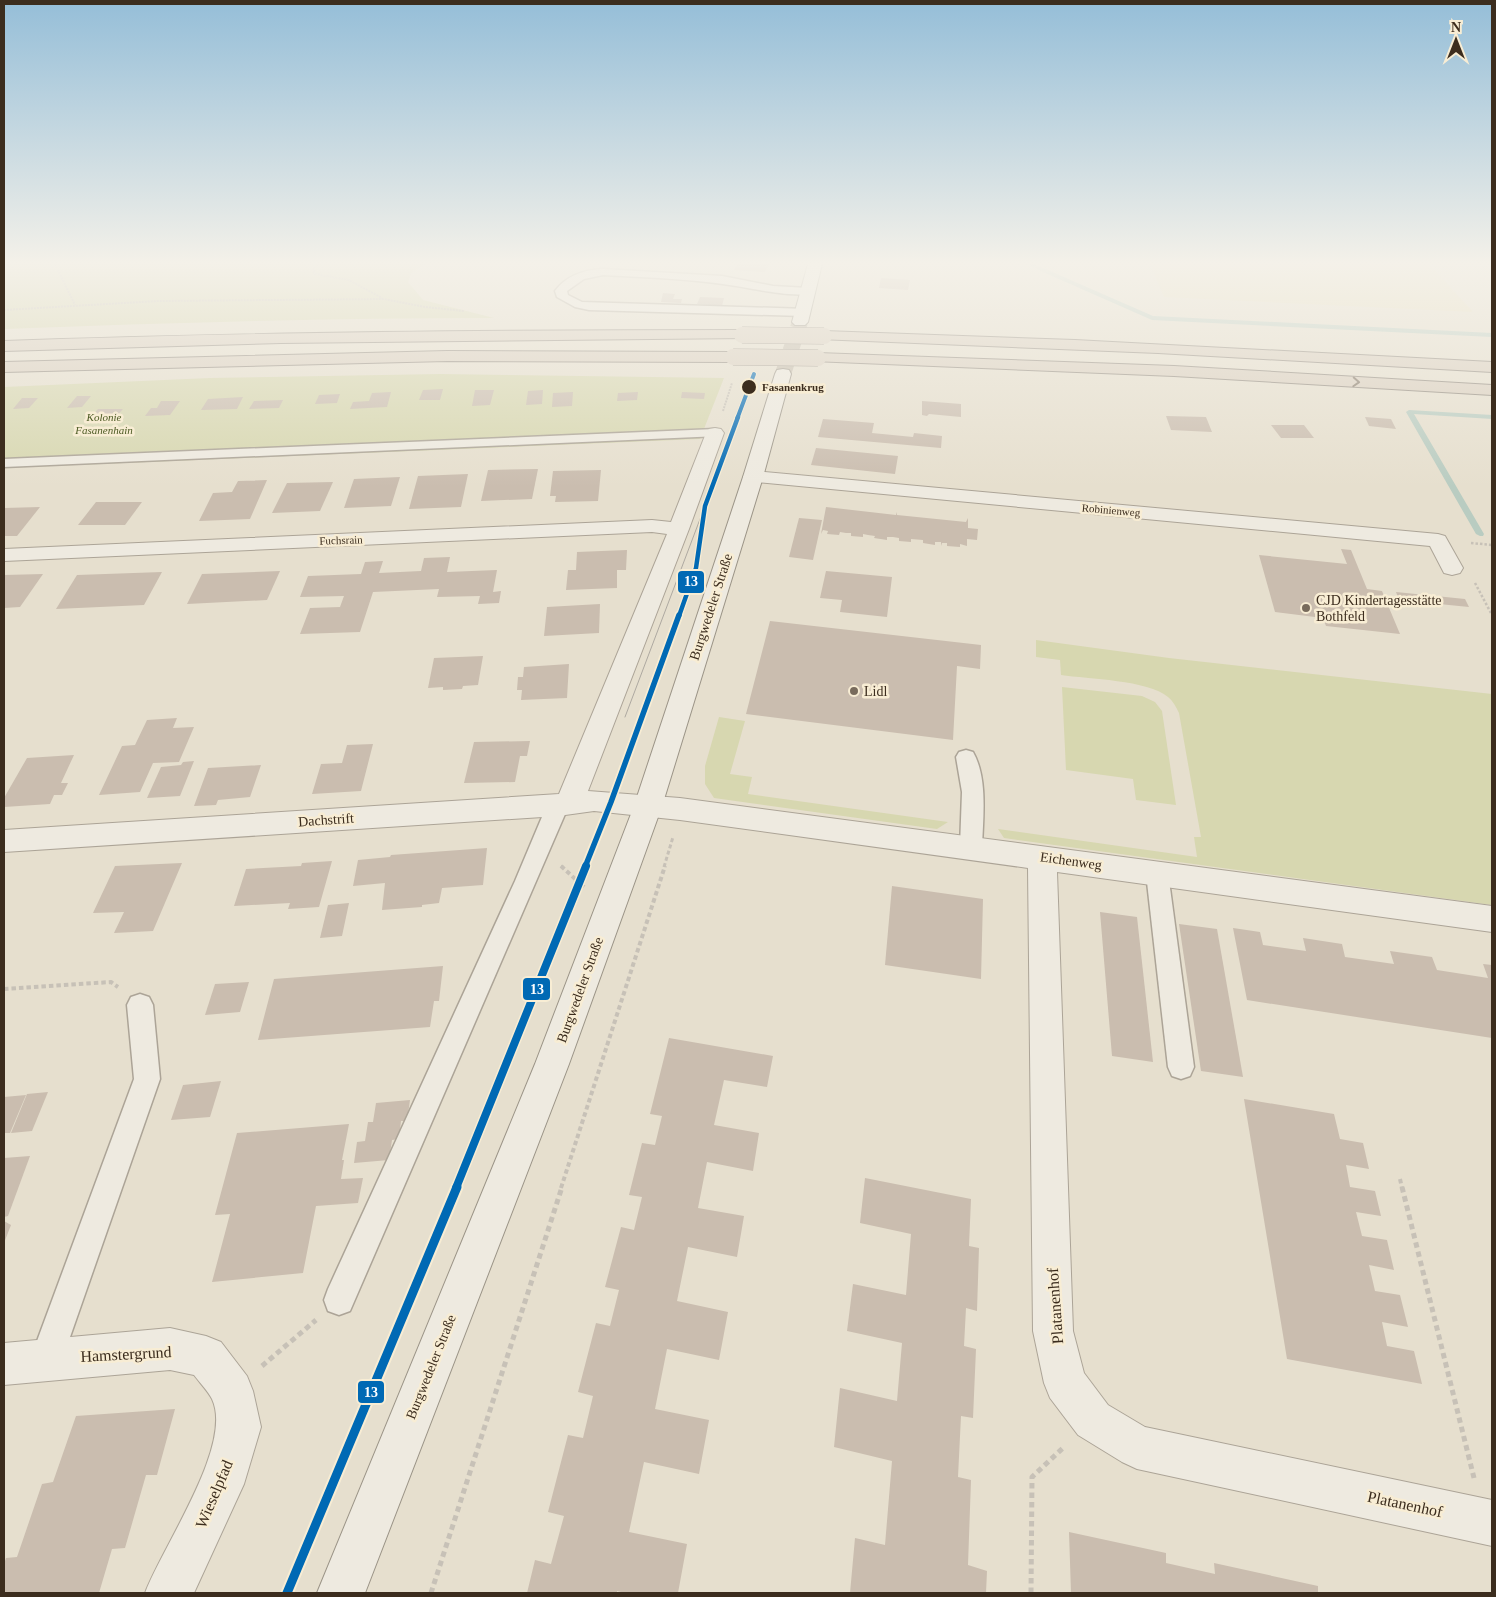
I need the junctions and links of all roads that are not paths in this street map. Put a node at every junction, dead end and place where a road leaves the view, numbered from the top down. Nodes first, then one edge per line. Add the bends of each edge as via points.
1 (237, 339) edge
2 (929, 339) edge
3 (4, 346) edge
4 (4, 367) edge
5 (1492, 367) edge
6 (783, 374) tunnel mouth
7 (1492, 390) edge
8 (715, 433) joint
9 (4, 463) edge
10 (753, 477) junction
11 (679, 529) junction
12 (4, 555) edge
13 (1452, 568) road end
14 (966, 757) dead end
15 (564, 804) junction
16 (664, 807) junction
17 (4, 842) edge
18 (971, 848) junction
19 (1042, 857) junction
20 (1157, 873) junction
21 (1492, 920) edge
22 (140, 1005) road end
23 (1181, 1067) dead end
24 (340, 1300) road end
25 (46, 1360) junction
26 (4, 1364) edge
27 (232, 1391) joint
28 (1489, 1522) edge
29 (169, 1593) edge
30 (341, 1593) edge

1 - 3 highway, bridge
2 - 5 highway, bridge
4 -> 7 highway, bridge via 438,356 818,358 1174,371
6 - 10 street, Burgwedeler Straße
8 - 9 lane
8 - 11 street
10 - 13 street, Robinienweg via 1438,540
10 - 16 street, Burgwedeler Straße
11 - 12 street, Fuchsrain via 642,527
11 - 15 street
14 - 18 lane via 973,792
15 - 16 street, Dachstrift via 594,801
15 - 17 street, Dachstrift
15 - 24 lane via 522,890
16 - 18 street, Eichenweg
16 - 30 street, Burgwedeler Straße via 552,1064
18 - 19 street, Eichenweg
19 - 20 street, Eichenweg
19 - 28 street, Platanenhof via 1053,1331 1065,1383 1093,1420 1137,1447
20 - 21 street, Eichenweg
20 - 23 lane
22 - 25 lane via 147,1079
25 - 26 street, Hamstergrund
25 - 27 street, Hamstergrund via 170,1349 206,1357
27 - 29 street, Wieselpfad via 239,1427 222,1484

